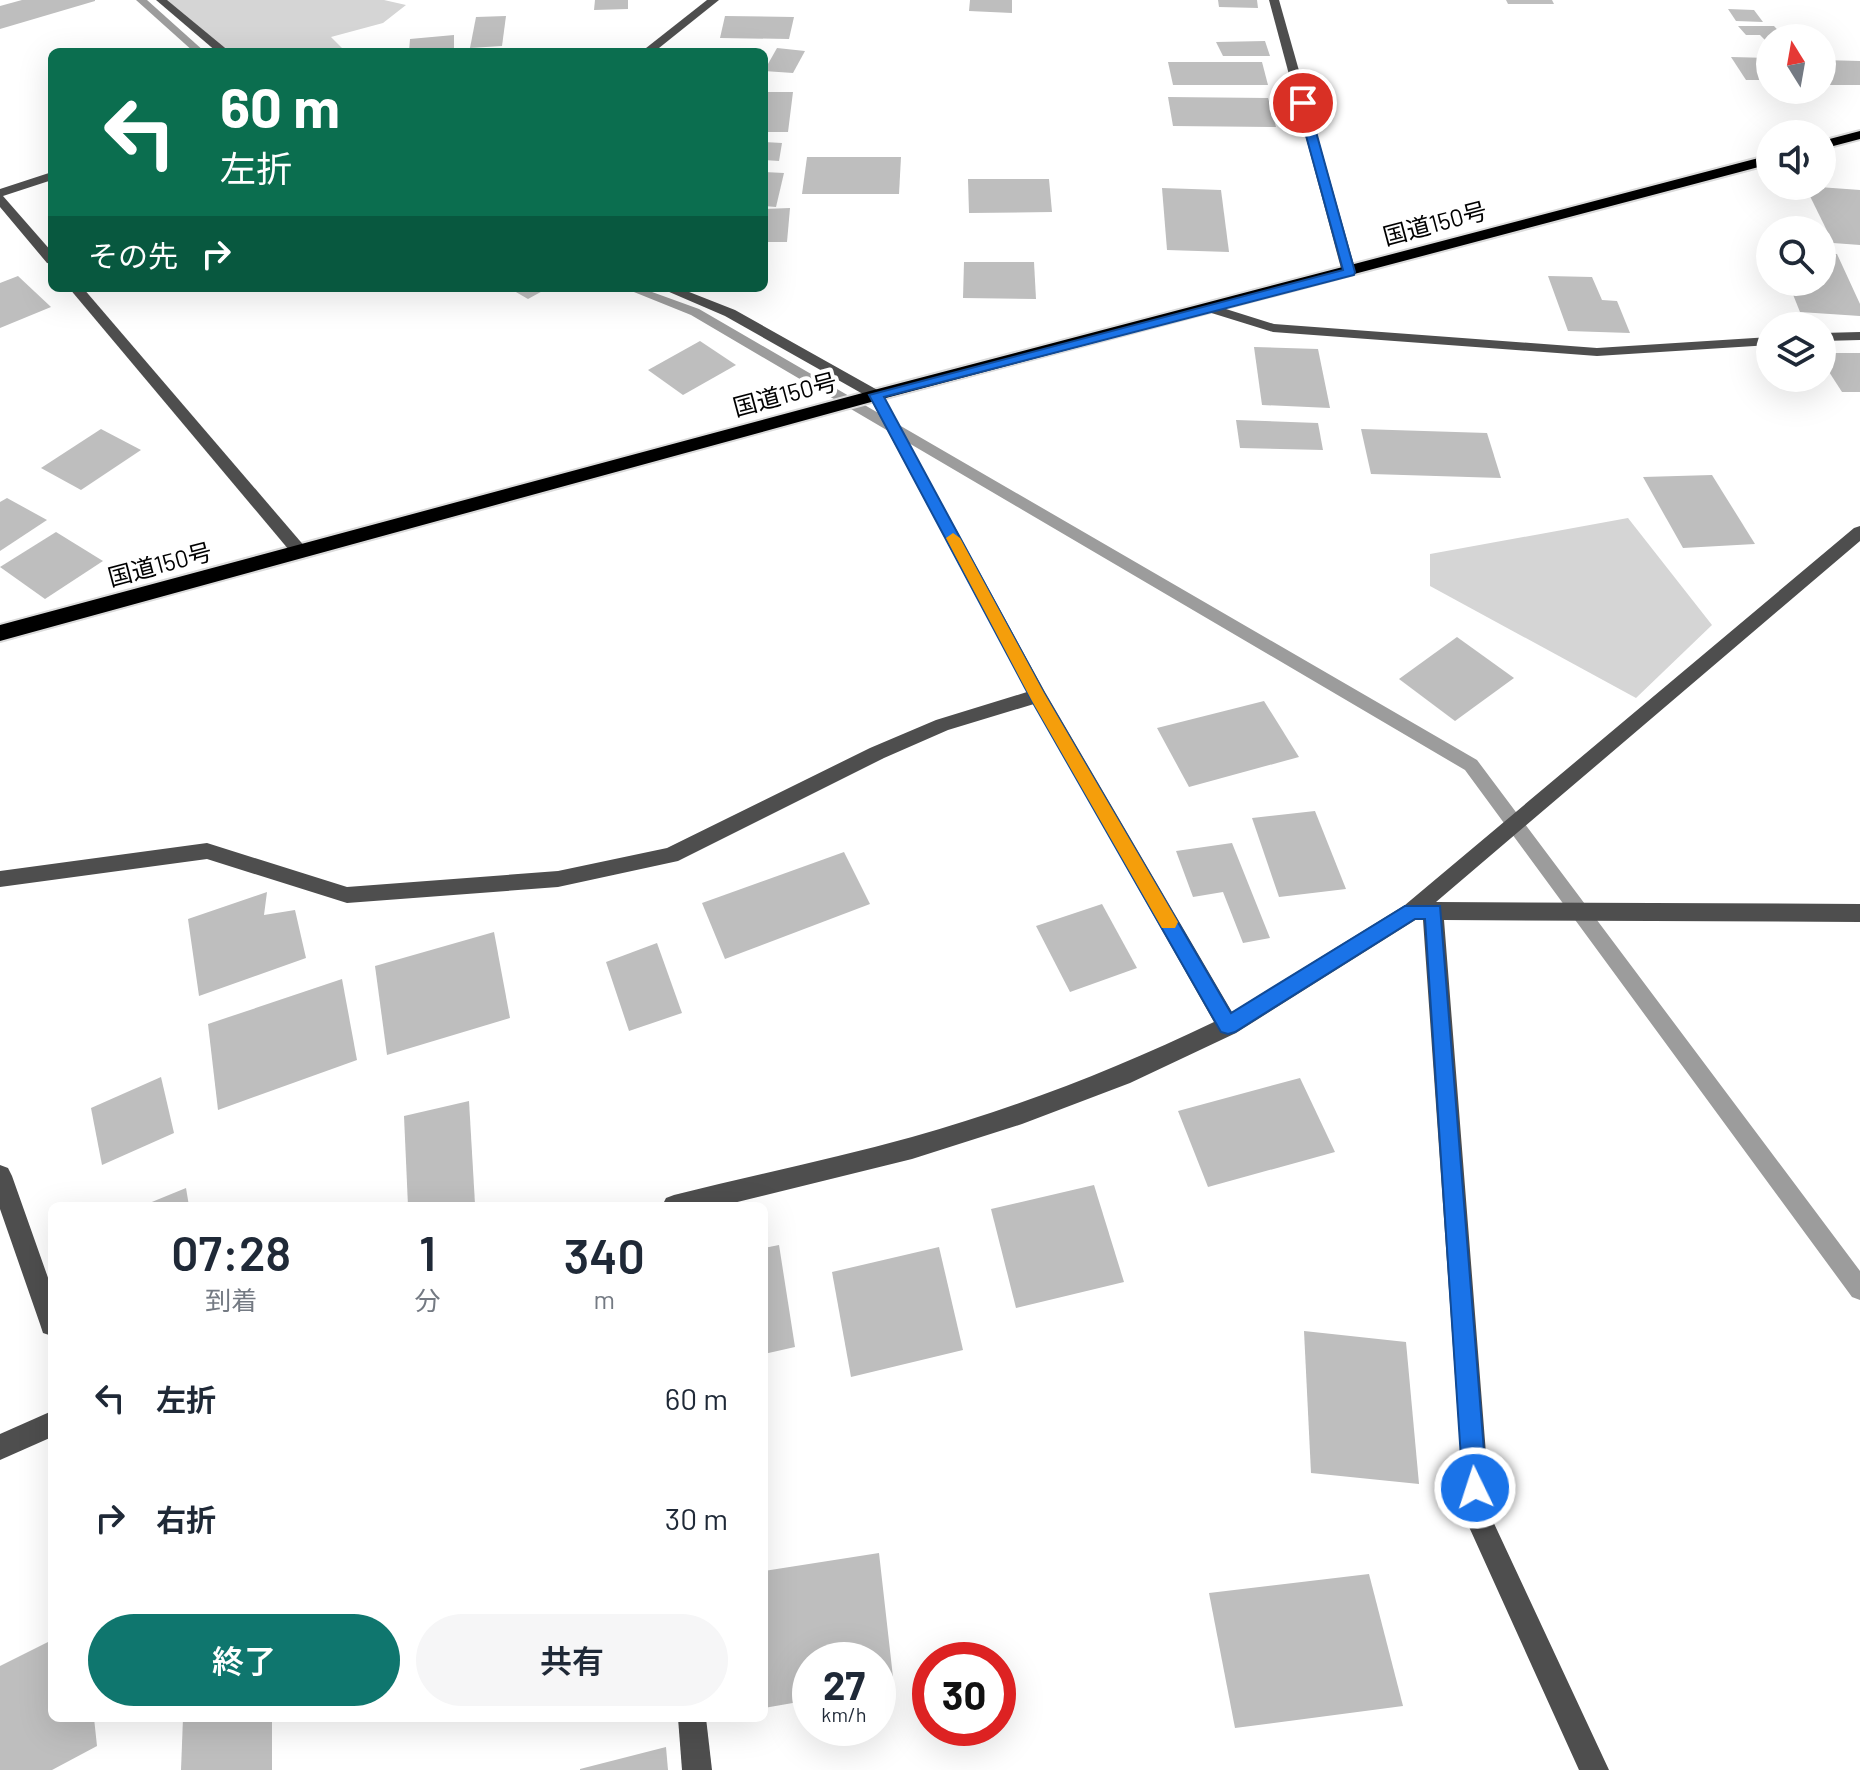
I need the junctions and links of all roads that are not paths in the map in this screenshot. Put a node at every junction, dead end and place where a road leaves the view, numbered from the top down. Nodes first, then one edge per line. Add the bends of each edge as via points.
1 (161, 0) edge
2 (714, 0) edge
3 (1274, 0) edge
4 (219, 48) edge
5 (652, 48) edge
6 (1860, 135) edge
7 (1836, 141) edge
8 (1756, 163) edge
9 (48, 178) edge
10 (0, 196) edge
11 (48, 255) edge
12 (1349, 272) junction
13 (79, 292) edge
14 (677, 292) edge
15 (1210, 308) junction
16 (1860, 336) edge
17 (1836, 337) edge
18 (1756, 342) edge
19 (876, 395) junction
20 (1860, 532) edge
21 (300, 552) junction
22 (0, 633) edge
23 (1038, 696) junction
24 (0, 879) edge
25 (1423, 911) junction
26 (1860, 913) edge
27 (1228, 1026) junction
28 (0, 1176) edge
29 (690, 1202) edge
30 (48, 1313) edge
31 (48, 1426) edge
32 (0, 1447) edge
33 (692, 1722) edge
34 (697, 1770) edge
35 (1594, 1770) edge

1 - 4 street
2 - 5 street
3 - 12 street
6 - 7 highway
8 - 12 highway, 国道150号
9 - 10 street
10 - 11 street
12 - 15 highway, 国道150号
13 - 21 street
14 - 19 street via 730,313
15 - 18 street via 1273,328 1597,352
15 - 19 highway, 国道150号
16 - 17 street
19 - 21 highway, 国道150号
19 - 23 street
20 - 25 street
21 - 22 highway, 国道150号
23 - 24 street via 942,725 877,753 671,855 558,879 347,895 207,851
23 - 27 street
25 - 26 street
25 - 27 street
25 - 35 street via 1478,1518
27 - 29 street via 1130,1073 1022,1113 912,1148
28 - 30 street
31 - 32 street
33 - 34 street

